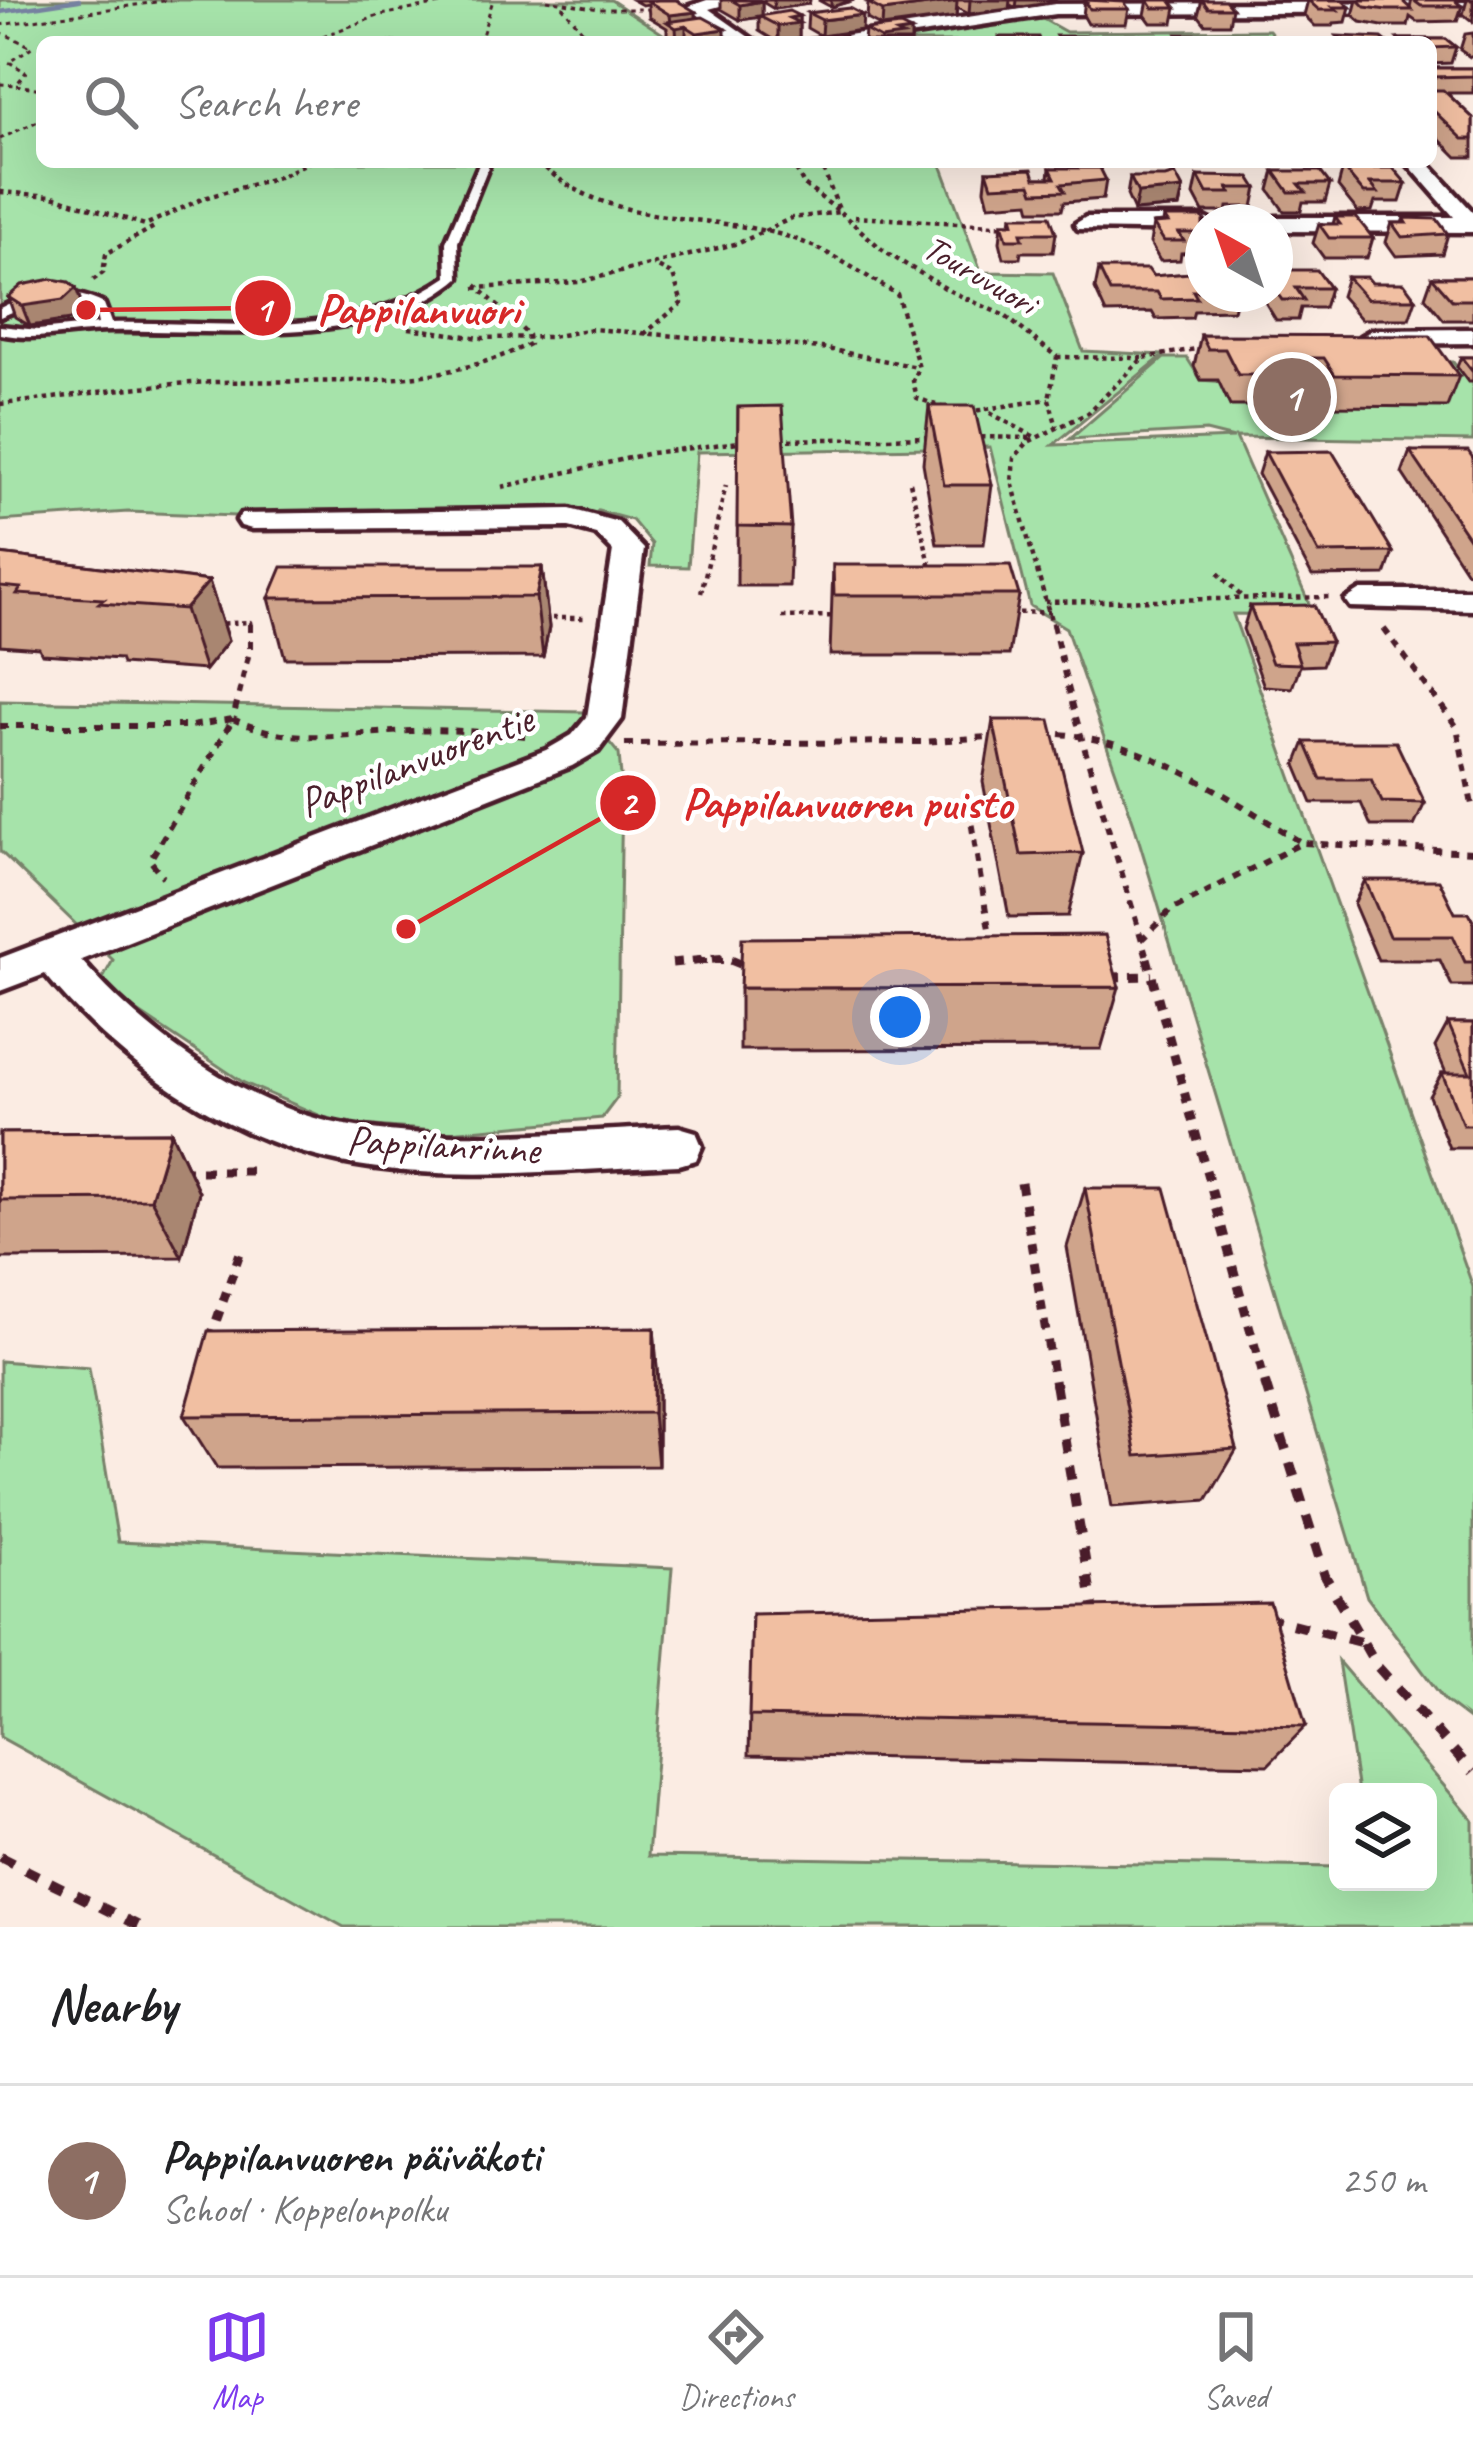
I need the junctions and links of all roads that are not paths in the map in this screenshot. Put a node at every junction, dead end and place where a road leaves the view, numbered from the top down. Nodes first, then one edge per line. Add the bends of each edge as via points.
1 (734, 0) edge
2 (1272, 4) edge
3 (1473, 7) edge
4 (1291, 25) dead end
5 (739, 36) edge
6 (873, 36) edge
7 (483, 168) edge
8 (1421, 168) edge
9 (1086, 224) dead end
10 (1185, 224) edge
11 (1293, 224) edge
12 (1472, 224) edge
13 (0, 314) edge
14 (103, 327) junction
15 (0, 330) edge
16 (1473, 336) edge
17 (1335, 337) edge
18 (252, 520) dead end
19 (1473, 600) edge
20 (1354, 607) road end
21 (53, 955) junction
22 (0, 975) edge
23 (679, 1146) dead end

1 - 5 street via 695,7
2 - 3 street
2 - 4 street
2 - 6 street via 1055,9
7 - 14 lane via 452,242 453,278 404,307 352,320
8 - 12 street
9 - 10 street
11 - 12 street
13 - 14 lane via 67,296 100,307
14 - 15 lane
16 - 17 street
18 - 21 street, Pappilanvuorentie via 570,518 607,528 628,549 604,719 559,758
19 - 20 street
21 - 22 street, Pappilanvuorentie
21 - 23 street, Pappilanrinne via 130,1035 167,1060 224,1098 332,1142 451,1153

